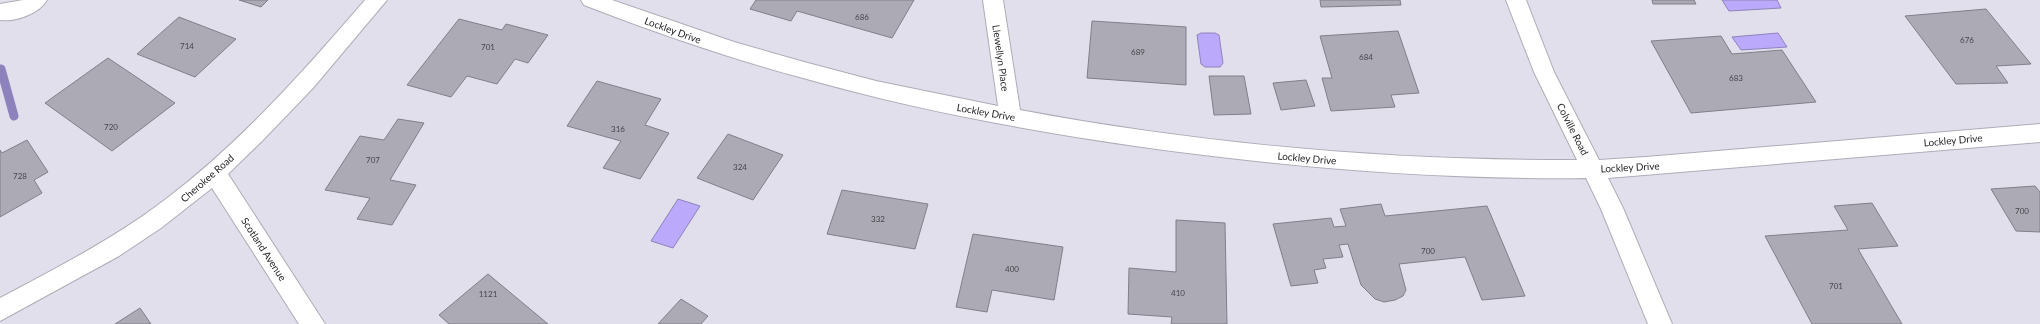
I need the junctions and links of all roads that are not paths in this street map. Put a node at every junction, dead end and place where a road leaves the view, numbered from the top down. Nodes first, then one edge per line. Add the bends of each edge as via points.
1 (37, 0) edge
2 (377, 0) edge
3 (591, 0) edge
4 (993, 0) edge
5 (1516, 0) edge
6 (0, 12) edge
7 (1010, 116) junction
8 (2040, 133) edge
9 (1593, 169) junction
10 (215, 173) junction
11 (0, 310) edge
12 (313, 324) edge
13 (1660, 324) edge

1 - 6 street via 26,8
2 - 10 street, Cherokee Road via 279,112
3 - 7 street, Lockley Drive via 698,40 757,58 884,92
4 - 7 street, Llewellyn Place
5 - 9 street, Colville Road via 1544,72
7 - 9 street, Lockley Drive via 1120,136 1280,156 1385,164 1529,170
8 - 9 street, Lockley Drive
9 - 13 street, Colville Road
10 - 11 street, Cherokee Road via 172,207 106,252
10 - 12 street, Scotland Avenue

